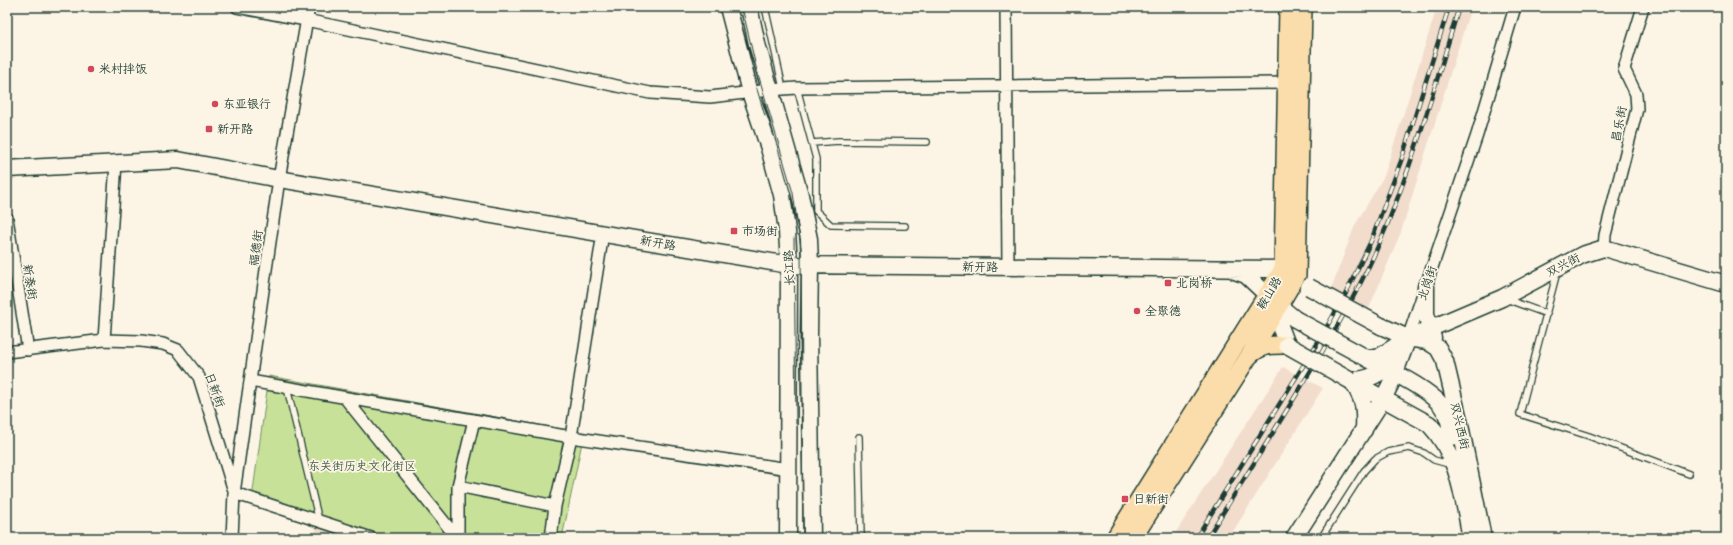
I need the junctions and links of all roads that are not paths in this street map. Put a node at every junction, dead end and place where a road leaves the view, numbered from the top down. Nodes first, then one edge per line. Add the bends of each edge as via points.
1 (237, 7) edge
2 (309, 7) edge
3 (728, 7) edge
4 (749, 7) edge
5 (765, 7) edge
6 (1006, 7) edge
7 (1288, 7) edge
8 (1303, 7) edge
9 (1515, 7) edge
10 (1643, 7) edge
11 (306, 20) junction
12 (1287, 83) junction
13 (1007, 86) junction
14 (797, 88) junction
15 (776, 89) junction
16 (750, 92) junction
17 (927, 142) dead end
18 (812, 143) junction
19 (116, 164) junction
20 (7, 169) edge
21 (279, 179) junction
22 (7, 218) edge
23 (905, 226) dead end
24 (603, 233) junction
25 (1604, 248) junction
26 (1298, 250) junction
27 (789, 265) junction
28 (810, 265) junction
29 (1008, 267) junction
30 (1558, 268) junction
31 (1228, 269) junction
32 (1290, 272) junction
33 (1726, 284) edge
34 (1426, 286) junction
35 (1309, 287) junction
36 (1502, 298) junction
37 (1273, 301) junction
38 (1547, 314) junction
39 (1430, 328) junction
40 (1408, 338) junction
41 (104, 340) junction
42 (1287, 345) junction
43 (1438, 348) junction
44 (28, 350) junction
45 (7, 352) edge
46 (1249, 356) junction
47 (1366, 357) junction
48 (1390, 372) junction
49 (250, 381) junction
50 (1352, 381) junction
51 (287, 387) junction
52 (1427, 393) junction
53 (345, 398) junction
54 (1383, 399) junction
55 (474, 420) junction
56 (1460, 420) junction
57 (1364, 430) junction
58 (571, 437) junction
59 (859, 437) dead end
60 (1456, 466) junction
61 (789, 470) junction
62 (1689, 474) dead end
63 (458, 486) junction
64 (234, 493) junction
65 (555, 506) junction
66 (319, 521) junction
67 (232, 538) edge
68 (371, 538) edge
69 (457, 538) edge
70 (551, 538) edge
71 (788, 538) edge
72 (812, 538) edge
73 (861, 538) edge
74 (1115, 538) edge
75 (1133, 538) edge
76 (1294, 538) edge
77 (1321, 538) edge
78 (1471, 538) edge
79 (1483, 538) edge

1 - 11 street
2 - 11 street, 福德街
3 - 16 main road, 长江路
4 - 15 main road, 长江路 via 757,44
5 - 15 lane
6 - 13 street
7 - 12 main road, 鞍山路
8 - 26 main road, 鞍山路
9 - 34 street, 北岗街 via 1477,135
10 - 25 street, 昌乐街 via 1624,69 1636,94 1637,109 1605,235
11 - 16 street via 650,92 710,97
11 - 21 street, 福德街
12 - 13 street
12 - 32 main road, 鞍山路
13 - 14 street
13 - 29 street
14 - 15 street
14 - 18 lane
15 - 16 street
15 - 28 main road, 长江路 via 805,216
16 - 27 main road, 长江路 via 782,195
17 - 18 lane
18 - 23 lane via 816,159 816,211 831,225
19 - 20 main road, 新开路
19 - 21 main road, 新开路 via 178,160
19 - 41 street
21 - 24 main road, 新开路
21 - 49 street, 福德街
22 - 44 street, 新泰街
24 - 27 main road, 新开路
24 - 58 street
25 - 30 main road, 双兴街 via 1582,255
25 - 33 main road
26 - 32 main road, 鞍山路
26 - 35 main road
27 - 28 main road, 新开路
27 - 61 main road, 长江路
28 - 29 main road, 新开路
28 - 72 main road, 长江路
29 - 31 main road, 新开路
30 - 36 main road, 双兴街
30 - 38 lane
31 - 32 main road, 新开路
31 - 37 main road via 1246,275
32 - 35 main road
32 - 37 main road, 鞍山路
34 - 39 main road, 双兴西街 via 1426,314
34 - 40 street, 北岗街
35 - 40 main road, bridge
36 - 38 lane
36 - 39 main road, 双兴街
37 - 42 main road
37 - 46 main road
37 - 47 main road, bridge via 1295,319
37 - 74 main road, 鞍山路
38 - 62 lane via 1520,414 1589,436
39 - 40 main road, 双兴街
39 - 43 main road, 双兴西街
40 - 43 main road via 1427,341
40 - 47 main road, 双兴街 via 1378,358
40 - 48 main road via 1394,359
41 - 44 street, 日新街
41 - 64 street, 日新街 via 141,341 163,344 178,350 199,378
42 - 46 main road via 1259,347
42 - 50 main road, bridge
43 - 56 main road, 双兴西街 via 1445,361
44 - 45 street, 日新街
46 - 75 main road
47 - 48 main road
48 - 50 main road via 1365,380
48 - 52 main road
48 - 54 main road
49 - 51 street
49 - 64 street, 福德街
50 - 54 main road, 双兴西街
50 - 57 main road via 1362,397 1365,413
51 - 53 street
51 - 66 lane
52 - 56 main road via 1445,399
52 - 60 main road via 1446,413 1451,428
53 - 55 street
53 - 69 street
54 - 57 main road
54 - 60 main road, 双兴西街 via 1429,424 1438,433
55 - 58 street
55 - 63 street
56 - 79 main road, 双兴西街
57 - 76 main road
58 - 61 street
58 - 65 street
59 - 73 lane
60 - 77 lane via 1434,460 1424,453 1408,448 1388,452 1375,459 1364,471
60 - 78 main road, 双兴西街
61 - 71 main road, 长江路
63 - 65 street
63 - 69 street
64 - 66 street
64 - 67 street
65 - 70 street
66 - 68 street

